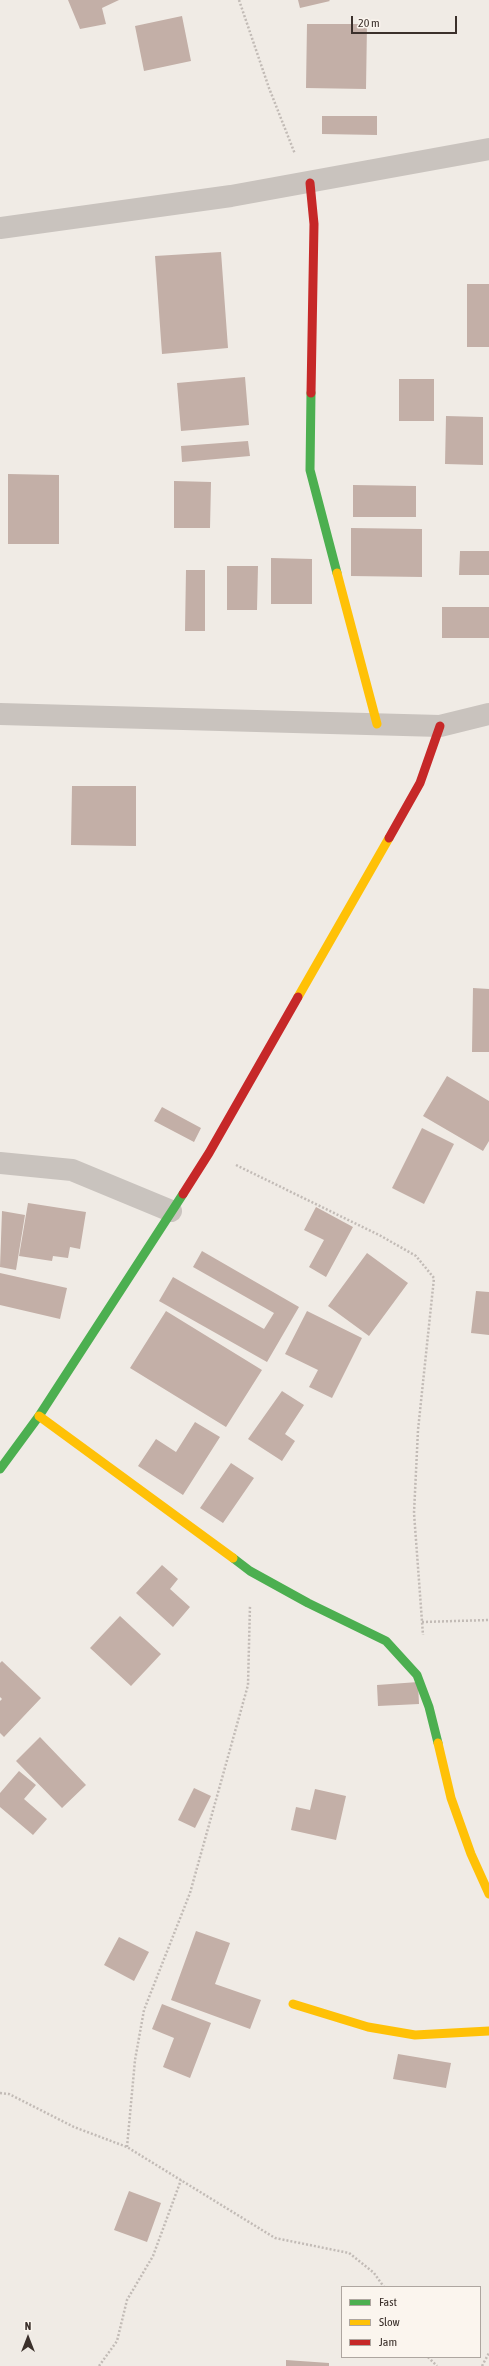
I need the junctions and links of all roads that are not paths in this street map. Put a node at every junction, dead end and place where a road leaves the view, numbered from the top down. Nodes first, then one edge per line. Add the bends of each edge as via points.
1 (489, 149) edge
2 (307, 183) junction
3 (0, 228) edge
4 (0, 714) edge
5 (489, 714) edge
6 (377, 724) junction
7 (440, 726) junction
8 (0, 1163) edge
9 (171, 1211) junction
10 (39, 1416) junction
11 (0, 1469) edge
12 (489, 1894) edge
13 (293, 2004) dead end
14 (489, 2031) edge

1 - 2 street
2 - 3 street
2 - 6 street via 314,224 310,470
4 - 6 street
5 - 7 street
6 - 7 street
7 - 9 street via 420,783 209,1153
8 - 9 street via 72,1170
9 - 10 street
10 - 11 street
10 - 12 street via 250,1571 386,1641 417,1675 429,1708 451,1798 471,1854
13 - 14 street via 368,2027 414,2035

